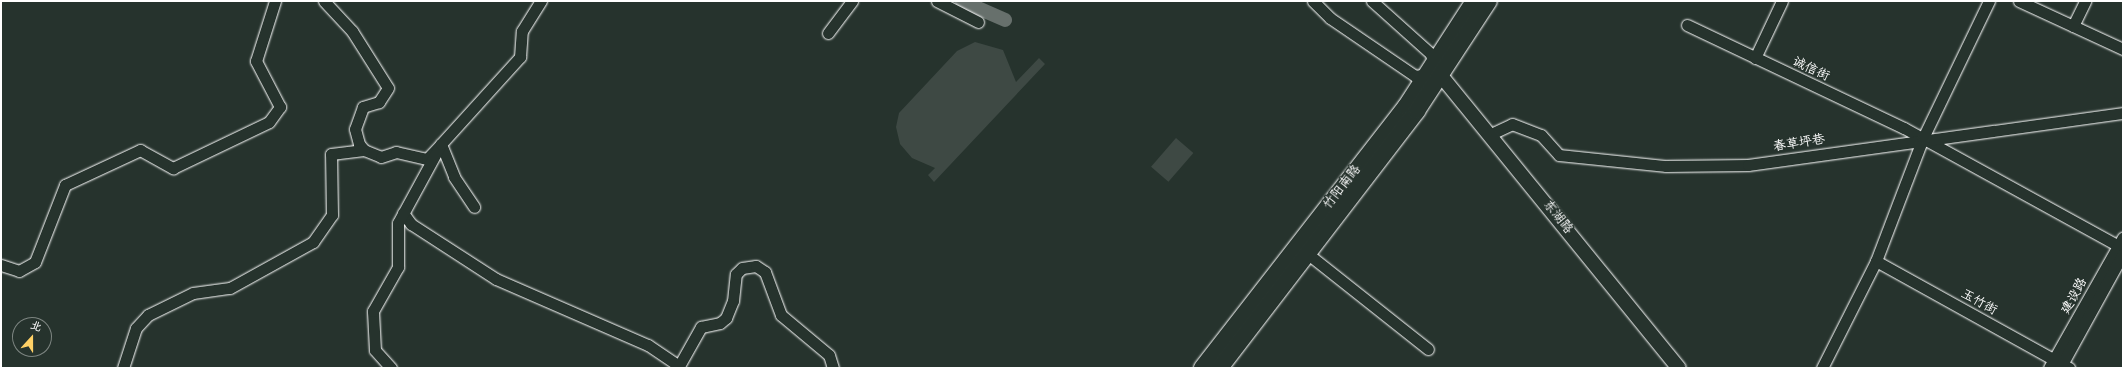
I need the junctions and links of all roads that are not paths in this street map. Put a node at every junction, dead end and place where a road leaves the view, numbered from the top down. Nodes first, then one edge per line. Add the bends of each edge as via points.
1 (275, 1) edge
2 (324, 1) edge
3 (541, 1) edge
4 (852, 1) edge
5 (937, 1) edge
6 (1314, 1) edge
7 (1372, 1) edge
8 (1474, 1) edge
9 (1489, 1) edge
10 (1782, 1) edge
11 (1989, 1) edge
12 (2019, 1) edge
13 (2085, 1) edge
14 (978, 22) dead end
15 (1687, 26) dead end
16 (2073, 26) junction
17 (828, 33) dead end
18 (2123, 49) edge
19 (1755, 58) junction
20 (1436, 75) junction
21 (2123, 113) edge
22 (1491, 134) junction
23 (1923, 138) junction
24 (441, 144) junction
25 (364, 150) junction
26 (474, 207) dead end
27 (403, 213) junction
28 (2122, 246) edge
29 (1308, 254) junction
30 (1876, 261) junction
31 (1, 265) edge
32 (1428, 349) dead end
33 (2059, 366) edge
34 (123, 368) edge
35 (391, 368) edge
36 (833, 368) edge
37 (1202, 368) edge
38 (1220, 368) edge
39 (1668, 368) edge
40 (1679, 368) edge
41 (1822, 368) edge

1 - 31 street via 256,61 280,107 269,122 173,168 140,150 64,185 35,262 19,271
2 - 25 street via 352,31 388,88 379,102 364,107 355,129
3 - 24 street via 522,31 520,57
4 - 17 street
5 - 14 street
6 - 20 street via 1330,18 1415,76
7 - 20 street via 1431,54
8 - 20 highway, 竹阳南路
9 - 20 highway, 竹阳南路
10 - 19 street
11 - 23 street
12 - 16 street
13 - 16 street
15 - 19 street, 诚信街
16 - 18 street
19 - 23 street, 诚信街
20 - 22 main road, 东湖路
20 - 29 highway, 竹阳南路
20 - 37 highway, 竹阳南路
20 - 39 main road, 东湖路
21 - 23 street, 春草坪巷
22 - 23 street, 春草坪巷 via 1512,124 1541,135 1559,155 1666,166 1748,165
22 - 40 main road, 东湖路
23 - 28 street, 诚信街
23 - 30 street
24 - 25 street via 427,159 396,152 381,157
24 - 26 street via 454,177
24 - 27 street
25 - 34 street via 331,154 332,215 313,242 230,288 192,293 148,315 136,328
27 - 35 street via 398,228 398,267 373,311 375,350
27 - 36 street via 411,224 496,279 648,345 679,366 701,327 720,323 726,318 733,301 736,274 756,266 765,272 781,316 829,355
28 - 33 street, 建设路
29 - 32 street
29 - 38 highway, 竹阳南路
30 - 33 street, 玉竹街
30 - 41 street

